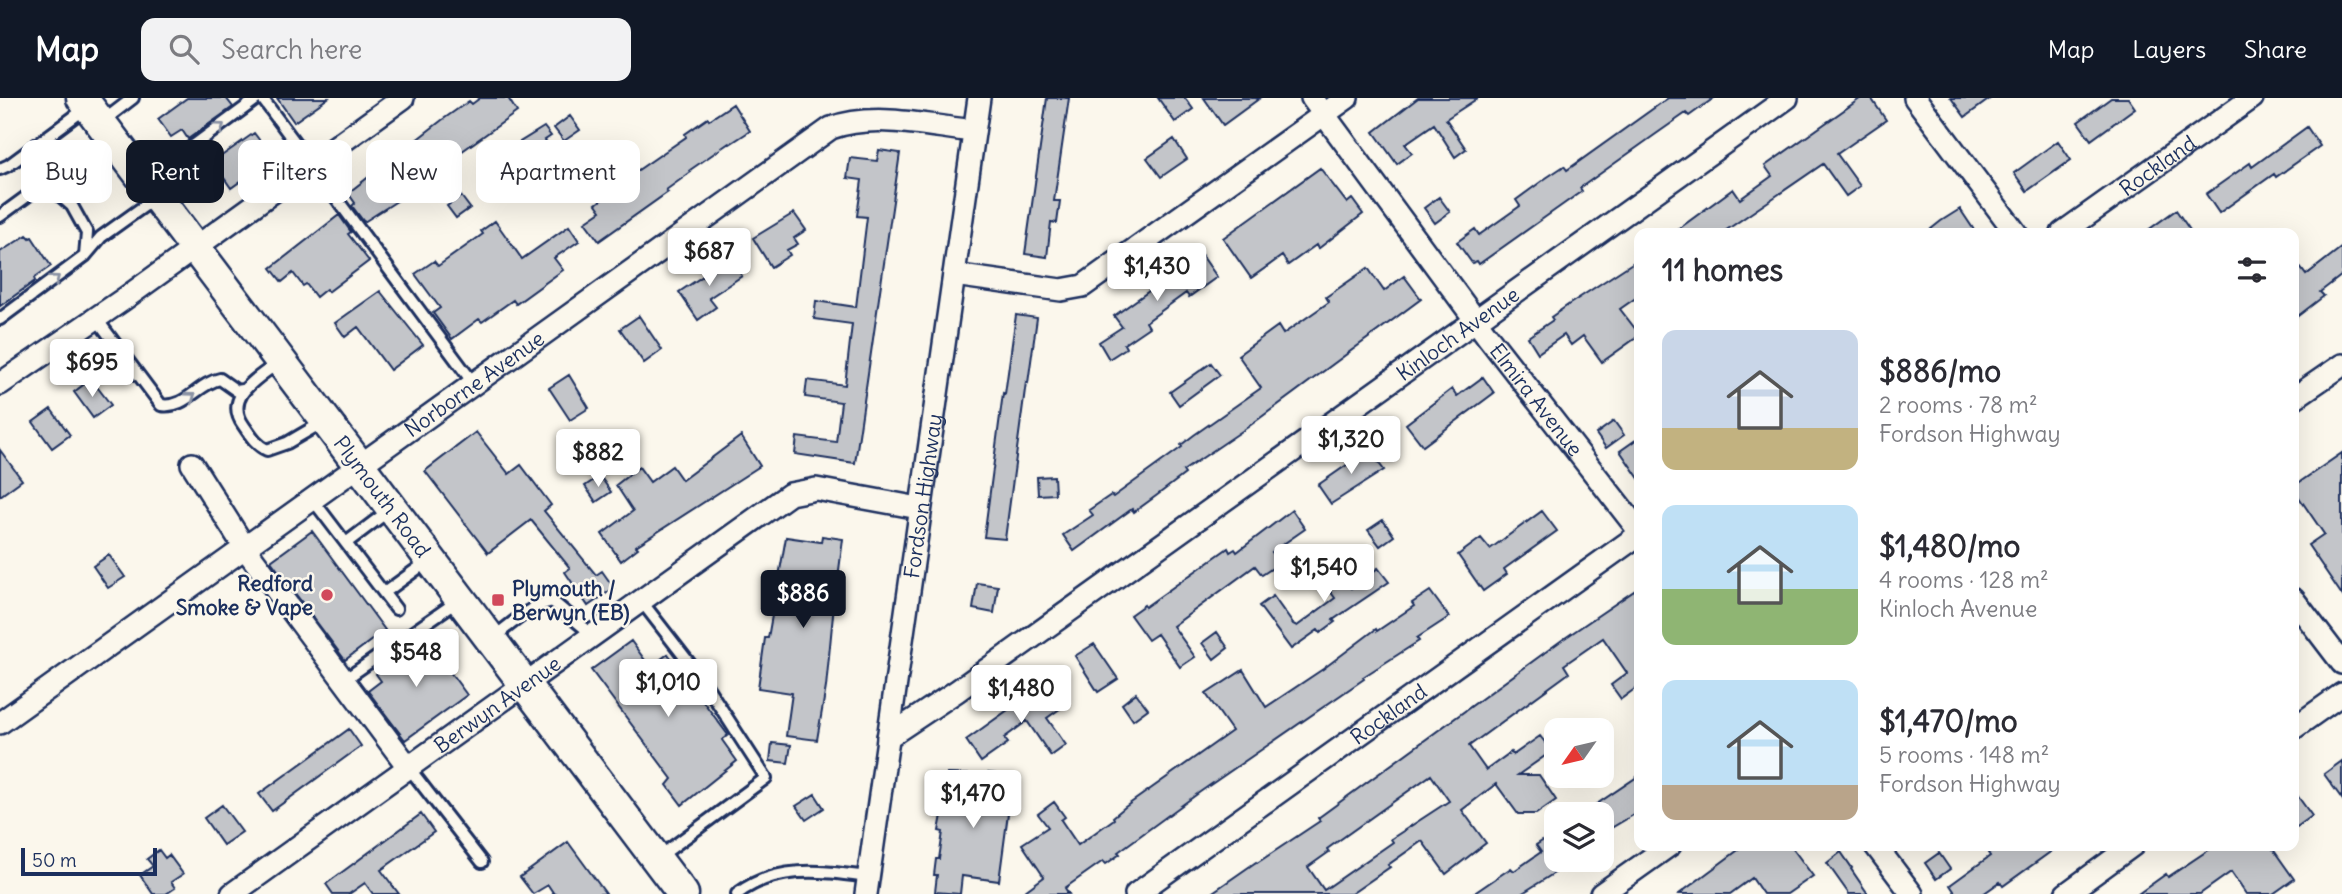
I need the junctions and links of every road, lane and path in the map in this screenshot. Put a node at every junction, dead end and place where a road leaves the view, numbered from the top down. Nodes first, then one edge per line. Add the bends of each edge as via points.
1 (133, 98) edge
2 (260, 98) edge
3 (403, 98) edge
4 (979, 98) edge
5 (1347, 98) edge
6 (1787, 98) edge
7 (1915, 98) edge
8 (2252, 98) edge
9 (1318, 106) edge
10 (96, 116) edge
11 (974, 131) junction
12 (77, 140) edge
13 (210, 140) edge
14 (292, 140) edge
15 (344, 140) edge
16 (126, 156) edge
17 (0, 169) edge
18 (21, 201) edge
19 (70, 203) edge
20 (136, 203) edge
21 (161, 203) edge
22 (257, 203) edge
23 (340, 203) edge
24 (0, 216) edge
25 (2012, 228) edge
26 (2070, 228) edge
27 (194, 248) junction
28 (85, 257) junction
29 (954, 275) junction
30 (96, 318) junction
31 (0, 319) edge
32 (1475, 320) junction
33 (280, 361) junction
34 (2342, 365) edge
35 (0, 383) edge
36 (474, 384) junction
37 (243, 390) junction
38 (2299, 395) edge
39 (325, 421) junction
40 (192, 464) dead end
41 (360, 467) junction
42 (313, 500) junction
43 (919, 508) junction
44 (391, 509) junction
45 (1634, 525) edge
46 (1634, 537) edge
47 (346, 543) junction
48 (246, 548) junction
49 (430, 559) junction
50 (384, 593) junction
51 (460, 600) junction
52 (642, 602) junction
53 (2299, 607) edge
54 (396, 609) dead end
55 (594, 636) junction
56 (491, 640) junction
57 (2342, 663) edge
58 (344, 680) junction
59 (525, 685) junction
60 (2342, 694) edge
61 (0, 723) edge
62 (2299, 725) edge
63 (888, 737) junction
64 (409, 768) junction
65 (1662, 851) edge
66 (1880, 851) edge
67 (2125, 851) edge
68 (656, 859) junction
69 (482, 862) dead end
70 (867, 886) edge
71 (678, 892) edge
72 (232, 894) edge
73 (737, 894) edge
74 (1136, 894) edge
75 (1601, 894) edge
76 (1912, 894) edge
77 (2066, 894) edge

1 - 10 lane
13 -> 2 lane
2 - 14 lane
3 - 15 street
4 - 11 street, Fordson Highway
5 - 9 street
6 - 32 street, Kinloch Avenue
7 - 25 street
8 - 26 street, Rockland
9 - 29 street via 1083,286 1061,290
9 - 32 street, Elmira Avenue
10 - 12 lane
10 - 16 main road, Plymouth Road
10 - 17 lane
11 - 29 street, Fordson Highway
11 - 36 street, Norborne Avenue via 870,119 831,128
18 - 24 lane
19 - 28 lane via 87,233
20 - 28 lane
21 - 27 main road, Plymouth Road
22 - 27 street
23 - 36 lane
27 - 30 street
27 - 33 main road, Plymouth Road
31 -> 28 lane
29 - 43 street, Fordson Highway
30 - 35 street
30 -> 37 lane via 161,405 181,404 220,379
32 - 45 street, Elmira Avenue
32 - 63 street, Kinloch Avenue
33 - 37 lane
33 - 39 main road, Plymouth Road
34 - 38 street
36 - 41 street, Norborne Avenue
37 - 39 lane via 236,402 239,420 258,446 267,450
39 - 41 main road, Plymouth Road
40 - 48 street
41 - 42 street, Norborne Avenue
41 - 44 main road, Plymouth Road
42 - 47 lane
42 - 48 street, Norborne Avenue
43 - 52 street, Berwyn Avenue via 816,489 790,494
43 - 63 street, Fordson Highway
44 - 47 lane
44 - 49 main road, Plymouth Road
46 - 74 street, Rockland
47 - 50 lane
48 - 58 street
48 - 61 street, Norborne Avenue
49 - 50 lane
49 - 51 main road, Plymouth Road
50 - 54 lane
51 - 56 main road, Plymouth Road
51 - 58 lane
52 - 55 street, Berwyn Avenue
52 - 68 lane via 712,694 765,778
53 - 57 street
55 - 56 lane via 552,601
55 - 59 street, Berwyn Avenue
56 - 59 main road, Plymouth Road
58 - 64 street
59 - 64 street, Berwyn Avenue
59 - 68 main road, Plymouth Road
60 - 62 street
63 - 70 street, Fordson Highway
64 - 69 lane
64 - 72 street, Berwyn Avenue
65 - 75 street
66 - 76 street
67 - 77 street
68 - 71 main road, Plymouth Road
70 - 73 lane via 821,870 785,872

